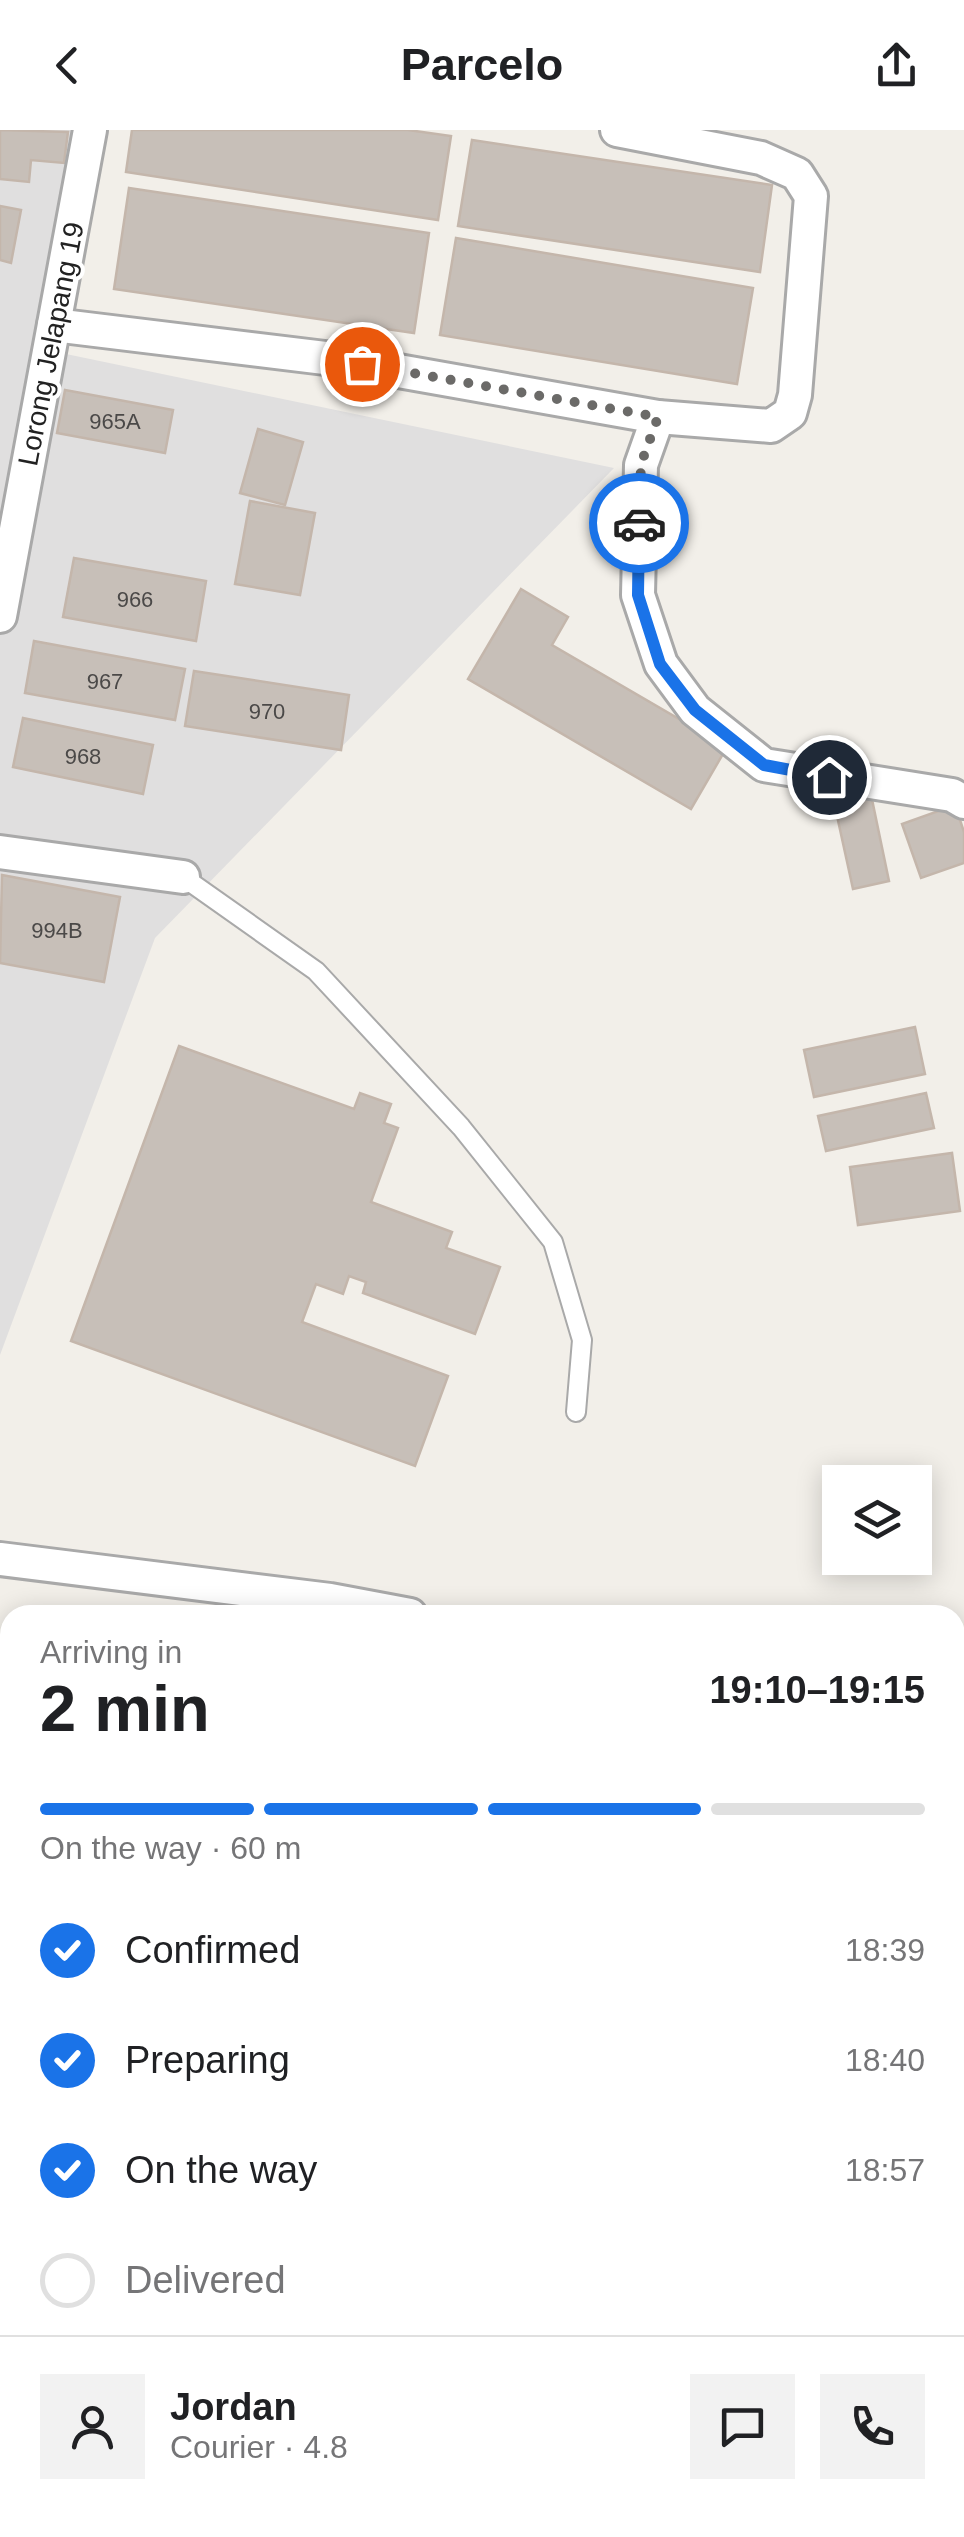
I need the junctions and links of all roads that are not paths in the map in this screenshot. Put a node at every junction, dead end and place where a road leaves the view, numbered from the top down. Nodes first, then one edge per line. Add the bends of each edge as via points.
1 (90, 130) edge
2 (617, 130) edge
3 (54, 324) junction
4 (658, 417) junction
5 (0, 616) edge
6 (964, 802) edge
7 (0, 852) edge
8 (184, 877) joint
9 (576, 1412) dead end
10 (0, 1559) edge
11 (308, 1605) edge

1 - 3 street, Lorong Jelapang 19
2 - 4 street via 761,158 797,174 811,196 790,413 771,426
3 - 4 street via 325,358
3 - 5 street, Lorong Jelapang 19
4 - 6 street via 641,464 638,595 660,664 695,710 764,765
7 - 8 street
8 - 9 lane via 316,972 461,1127 553,1242 582,1340
10 - 11 street

